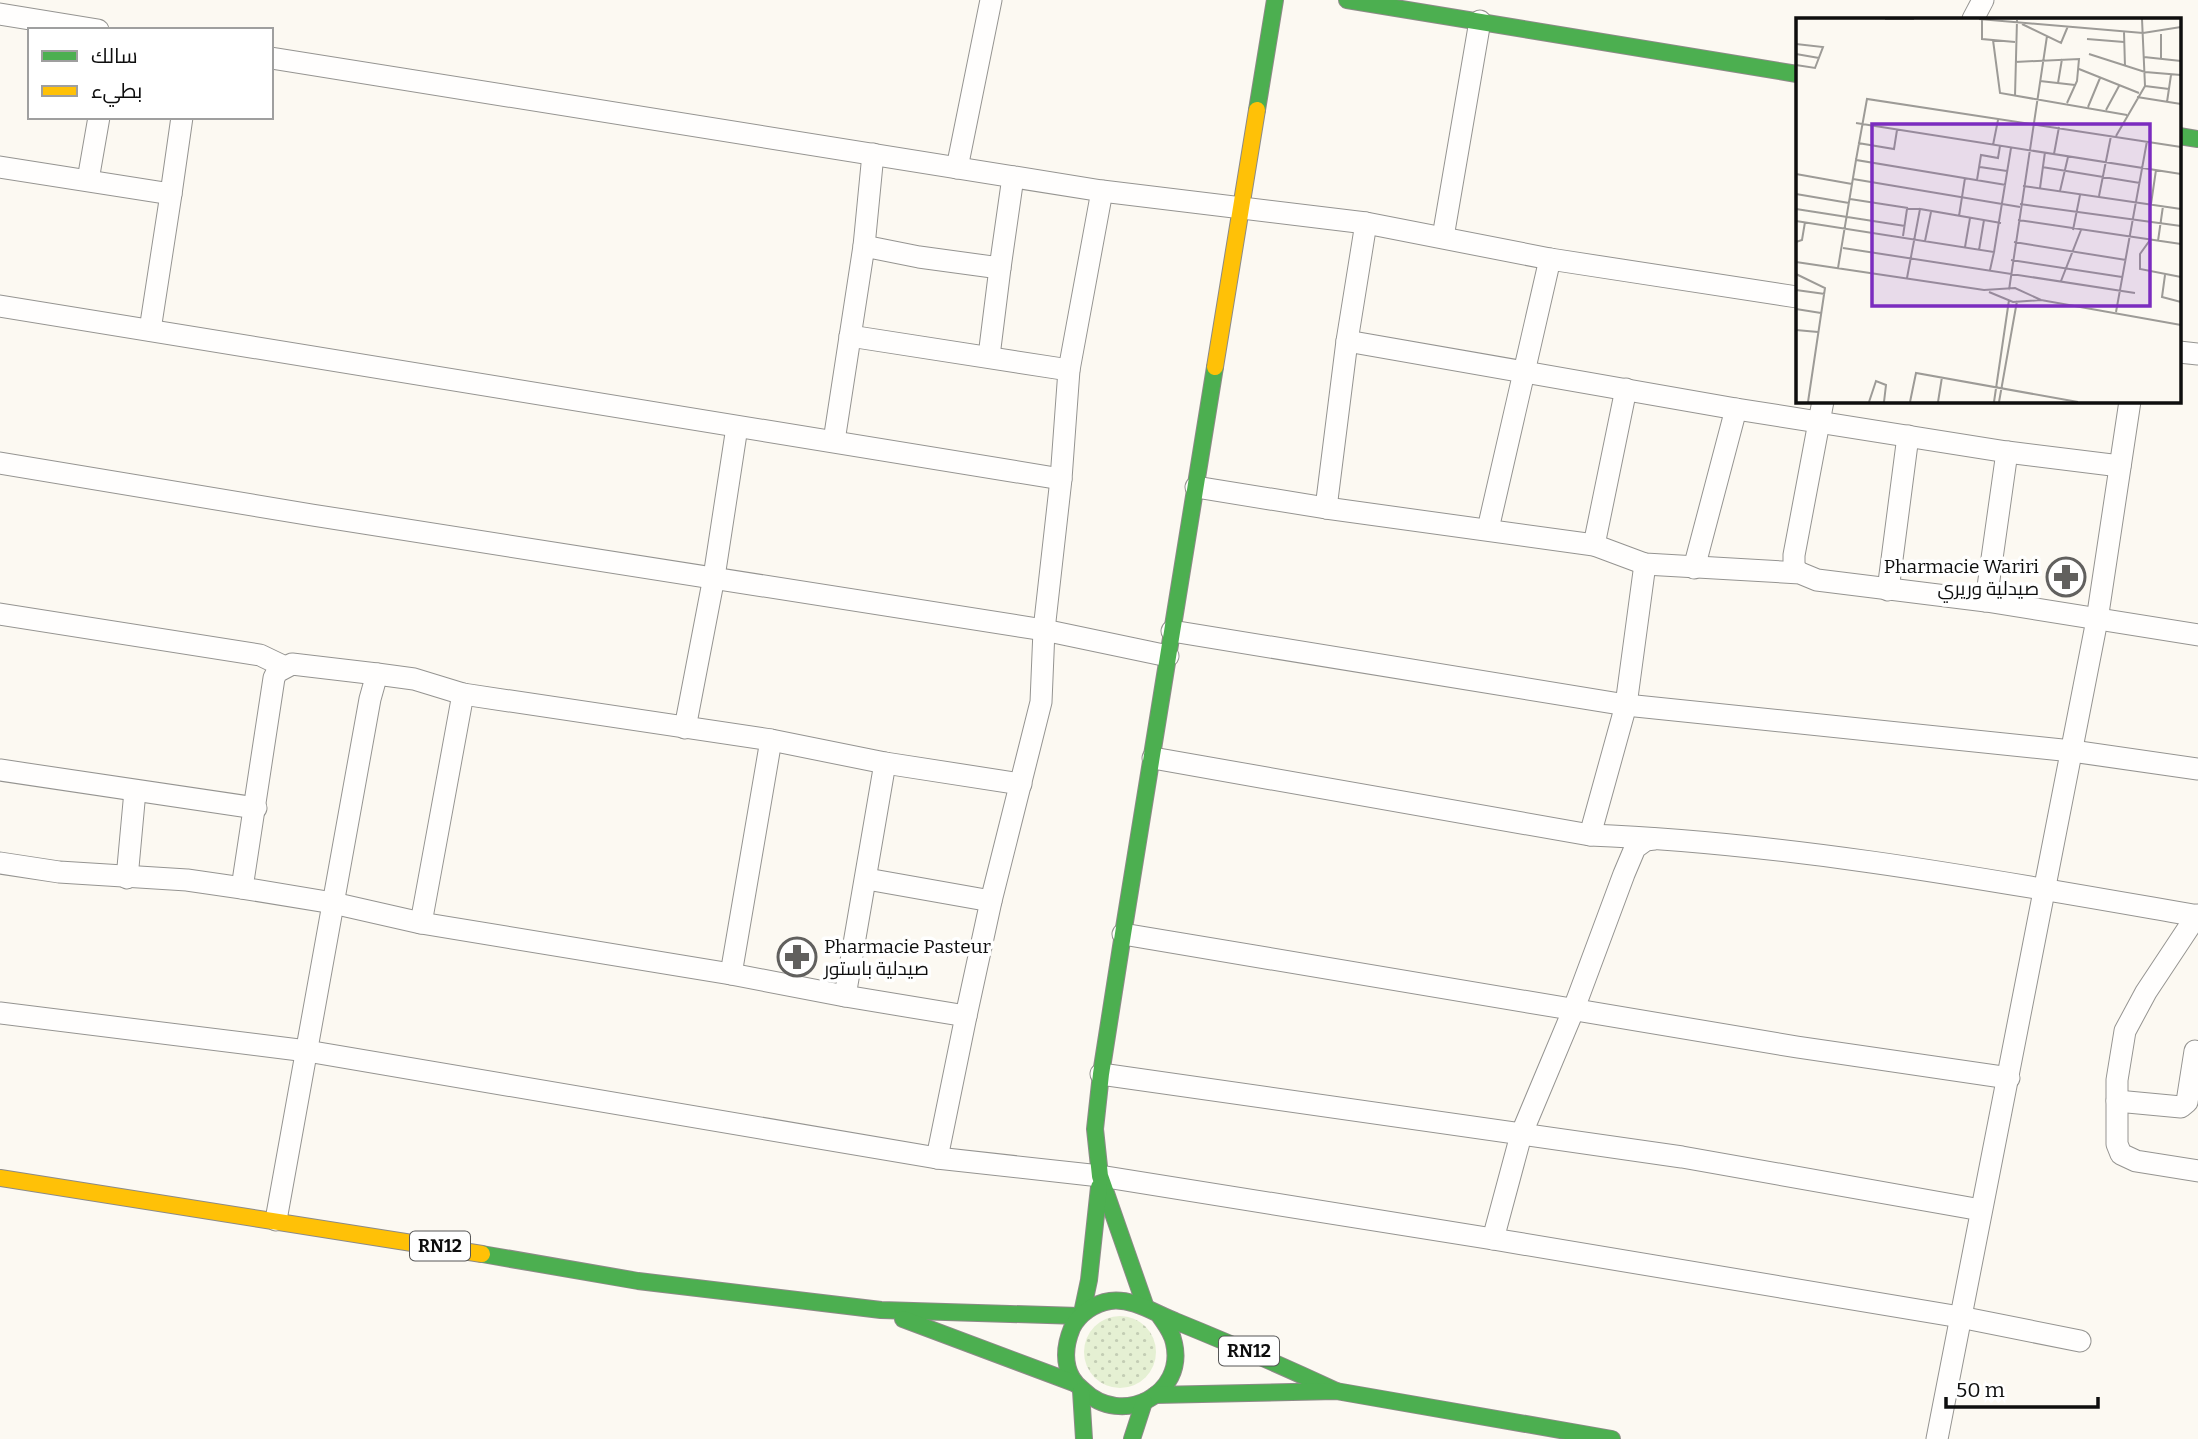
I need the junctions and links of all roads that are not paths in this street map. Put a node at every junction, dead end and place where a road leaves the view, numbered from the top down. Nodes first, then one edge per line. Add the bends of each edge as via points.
1 (991, 0) edge
2 (1275, 0) edge
3 (1347, 0) edge
4 (1983, 0) edge
5 (0, 14) edge
6 (1974, 18) edge
7 (1480, 21) junction
8 (86, 28) edge
9 (273, 58) edge
10 (1796, 74) edge
11 (99, 119) edge
12 (182, 119) edge
13 (2180, 136) edge
14 (2198, 139) edge
15 (873, 154) junction
16 (0, 167) edge
17 (957, 168) junction
18 (1013, 177) junction
19 (88, 180) junction
20 (1102, 191) junction
21 (171, 194) junction
22 (1240, 207) junction
23 (1366, 223) junction
24 (1443, 237) junction
25 (864, 246) junction
26 (1550, 259) junction
27 (1000, 268) junction
28 (1796, 297) edge
29 (0, 306) edge
30 (150, 330) junction
31 (850, 336) junction
32 (1347, 341) junction
33 (2180, 352) edge
34 (2198, 354) edge
35 (989, 356) junction
36 (1069, 370) junction
37 (1524, 373) junction
38 (1626, 389) junction
39 (1823, 402) edge
40 (2130, 402) edge
41 (1736, 409) junction
42 (1818, 422) junction
43 (737, 427) junction
44 (1908, 436) junction
45 (834, 441) junction
46 (2007, 452) junction
47 (0, 463) edge
48 (2120, 466) junction
49 (1061, 479) junction
50 (1196, 487) junction
51 (1326, 508) junction
52 (1488, 529) junction
53 (1594, 545) junction
54 (1645, 564) junction
55 (1694, 568) junction
56 (1800, 573) junction
57 (714, 578) junction
58 (1888, 590) junction
59 (1986, 601) junction
60 (0, 614) edge
61 (2097, 620) junction
62 (1044, 629) junction
63 (1172, 631) junction
64 (2198, 635) edge
65 (1168, 656) junction
66 (285, 667) junction
67 (377, 674) junction
68 (463, 694) junction
69 (1626, 705) junction
70 (685, 728) junction
71 (771, 740) junction
72 (2072, 751) junction
73 (1153, 758) junction
74 (885, 763) junction
75 (2198, 769) edge
76 (0, 770) edge
77 (1021, 784) junction
78 (135, 791) junction
79 (256, 808) junction
80 (1590, 835) junction
81 (1658, 838) junction
82 (0, 863) edge
83 (127, 878) junction
84 (867, 879) junction
85 (242, 888) junction
86 (2045, 888) junction
87 (991, 901) junction
88 (333, 903) junction
89 (2197, 916) edge
90 (421, 923) junction
91 (1123, 934) junction
92 (731, 974) junction
93 (845, 996) junction
94 (1573, 1011) junction
95 (0, 1013) edge
96 (966, 1016) junction
97 (307, 1051) junction
98 (2195, 1051) dead end
99 (1101, 1074) junction
100 (2009, 1078) junction
101 (2116, 1101) junction
102 (1521, 1135) junction
103 (937, 1158) junction
104 (2198, 1171) edge
105 (1100, 1176) junction
106 (0, 1178) edge
107 (1982, 1210) junction
108 (276, 1220) junction
109 (1493, 1239) junction
110 (1145, 1305) junction
111 (881, 1310) junction
112 (1080, 1315) junction
113 (1159, 1315) junction
114 (1960, 1317) junction
115 (2080, 1340) dead end
116 (1077, 1387) junction
117 (1336, 1391) junction
118 (1150, 1399) junction
119 (1084, 1439) edge
120 (1132, 1439) edge
121 (1612, 1439) edge
122 (1937, 1439) edge

1 - 17 street
2 - 22 main road
3 - 7 main road
4 - 6 street
5 - 8 street
7 - 10 main road
7 - 24 street
9 - 15 street
11 - 19 street
12 - 21 street
13 - 14 main road
15 - 17 street
15 - 25 street
16 - 19 street
17 - 18 street
18 - 20 street
18 - 27 street
19 - 21 street
20 - 22 street
20 - 36 street
21 - 30 street
22 - 23 street
22 - 50 main road
23 - 24 street
23 - 32 street
24 - 26 street
25 - 27 street
25 - 31 street
26 - 28 street
26 - 37 street
27 - 35 street
29 - 30 street
30 - 43 street
31 - 35 street
31 - 45 street
32 - 37 street
32 - 51 street
33 - 34 street
35 - 36 street
36 - 49 street
37 - 38 street
37 - 52 street
38 - 41 street
38 - 53 street
39 - 42 street
40 - 48 street
41 - 42 street
41 - 55 street
42 - 44 street
42 - 56 street via 1794,555 1794,568
43 - 45 street
43 - 57 street
44 - 46 street
44 - 58 street
45 - 49 street
46 - 48 street
46 - 59 street
47 - 57 street
48 - 61 street
49 - 62 street
50 - 51 street
50 - 63 main road
51 - 52 street
52 - 53 street
53 - 54 street
54 - 55 street
54 - 69 street
55 - 56 street
56 - 58 street via 1817,580
57 - 62 street
57 - 70 street
58 - 59 street
59 - 61 street
60 - 66 street via 260,654
61 - 64 street
61 - 72 street
62 - 65 street
62 - 77 street via 1041,702
63 - 65 main road
63 - 69 street
65 - 73 main road
66 - 67 street via 318,665
66 - 79 street via 274,678
67 - 68 street via 414,679
67 - 88 street
68 - 70 street
68 - 90 street
69 - 72 street
69 - 80 street
70 - 71 street
71 - 74 street
71 - 92 street
72 - 75 street
72 - 86 street
73 - 80 street
73 - 91 main road
74 - 77 street
74 - 84 street
76 - 78 street
77 - 87 street
78 - 79 street
78 - 83 street
79 - 85 street
80 - 81 street
81 - 86 street
81 - 94 street via 1635,849
82 - 83 street
83 - 85 street
84 - 87 street
84 - 93 street
85 - 88 street
86 - 89 street
86 - 100 street
87 - 96 street
88 - 90 street
88 - 97 street
89 - 101 street via 2125,1031
90 - 92 street
91 - 94 street
91 - 99 main road
92 - 93 street
93 - 96 street
94 - 100 street
94 - 102 street
95 - 97 street
96 - 103 street
97 - 103 street
97 - 108 street
98 - 101 street via 2187,1102 2181,1107
99 - 102 street
99 - 105 main road via 1095,1129
100 - 107 street
101 - 104 street via 2116,1144 2121,1154 2136,1161
102 - 107 street via 1682,1157
102 - 109 street
103 - 105 street
105 - 109 street
105 - 110 main road
105 - 112 main road via 1089,1280
106 - 108 main road, RN12
107 - 114 street
108 - 111 main road, RN12 via 638,1281
109 - 114 street
110 - 112 main road, RN12 via 1112,1299
110 - 113 main road, RN12
111 - 112 main road, RN12
111 - 116 main road, RN12
112 - 116 main road via 1069,1331 1065,1349 1067,1367
113 - 117 main road, RN12
113 - 118 main road, RN12 via 1170,1330 1174,1365 1167,1382
114 - 115 street
114 - 122 street
116 - 118 main road, RN12 via 1101,1405 1116,1408
116 - 119 main road
117 - 118 main road, RN12
117 - 121 main road, RN12
118 - 120 main road

